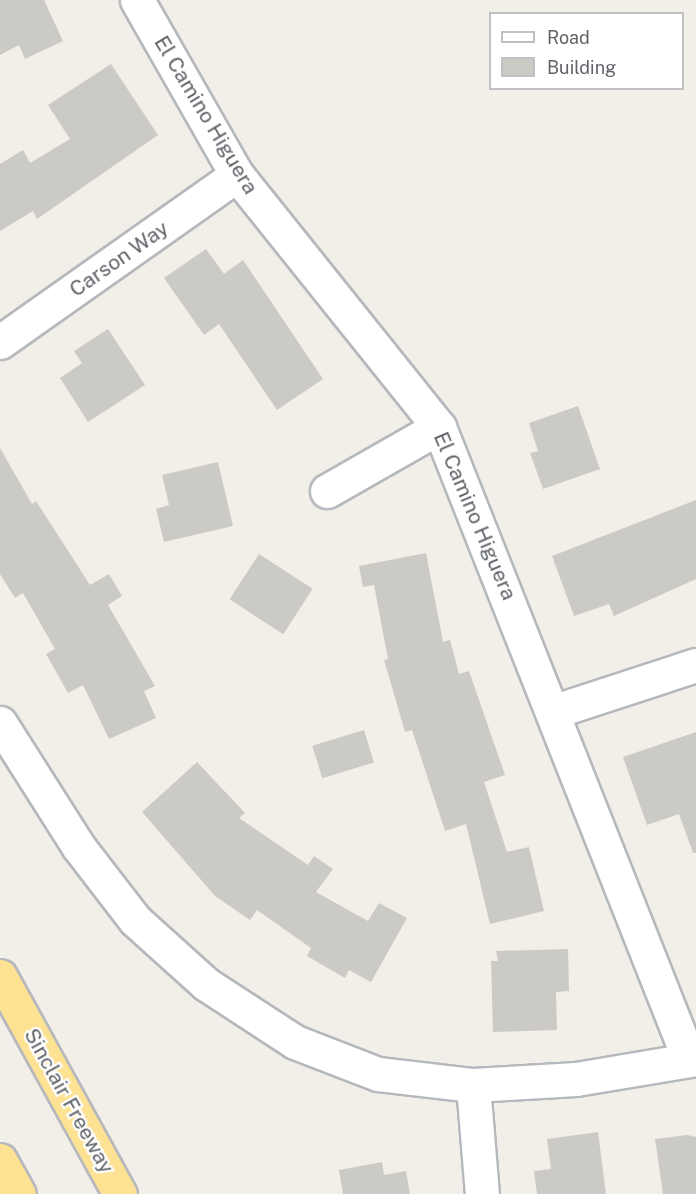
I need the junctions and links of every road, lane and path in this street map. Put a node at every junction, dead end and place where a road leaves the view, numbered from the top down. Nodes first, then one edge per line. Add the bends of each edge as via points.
1 (137, 0) edge
2 (237, 175) junction
3 (0, 342) edge
4 (439, 427) junction
5 (327, 491) dead end
6 (696, 665) edge
7 (555, 711) junction
8 (0, 723) edge
9 (0, 976) edge
10 (693, 1059) edge
11 (473, 1085) junction
12 (0, 1160) edge
13 (103, 1161) junction
14 (19, 1194) edge
15 (120, 1194) edge
16 (124, 1194) edge
17 (482, 1194) edge

1 - 2 street, El Camino Higuera
2 - 3 street, Carson Way
2 - 4 street, El Camino Higuera
4 - 5 street
4 - 7 street, El Camino Higuera
6 - 7 street
7 - 10 street, El Camino Higuera
8 - 11 street via 78,846 135,920 206,984 295,1042 378,1074
9 - 13 highway, Sinclair Freeway
10 - 11 street via 576,1079
11 - 17 street
12 - 14 highway
13 - 15 highway, Sinclair Freeway
13 - 16 highway

